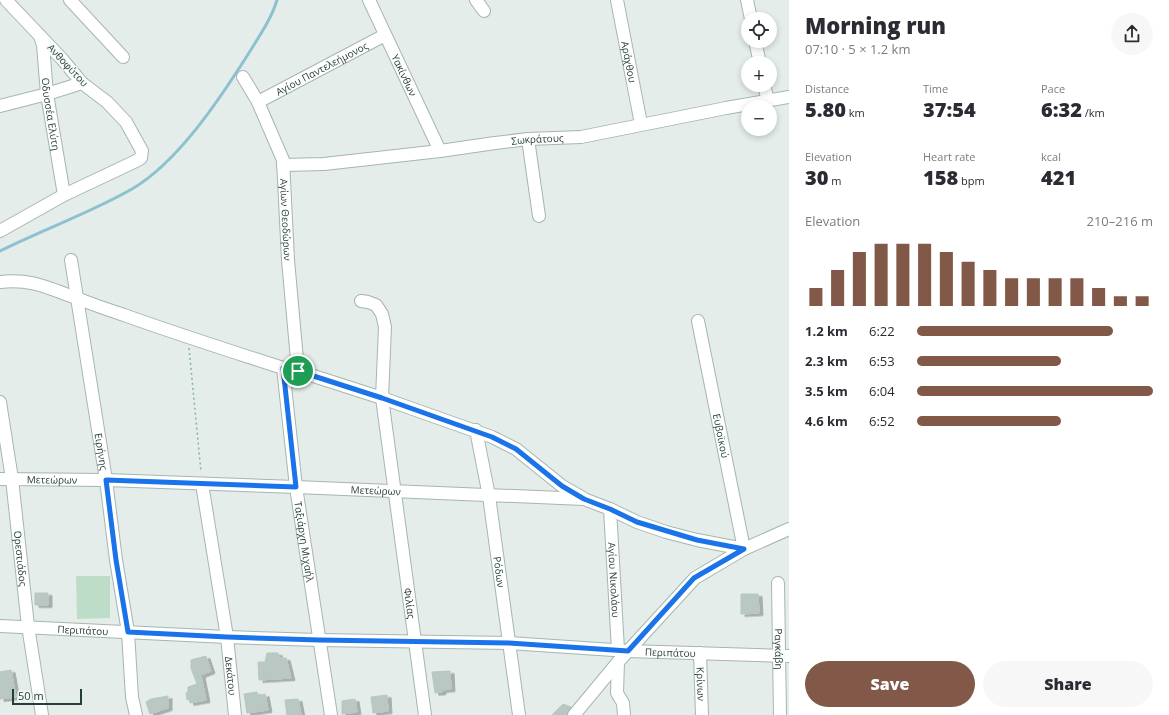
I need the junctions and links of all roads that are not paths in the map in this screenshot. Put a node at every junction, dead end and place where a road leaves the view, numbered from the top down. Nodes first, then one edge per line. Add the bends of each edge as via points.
1 (70, 0) edge
2 (369, 0) edge
3 (476, 0) edge
4 (617, 0) edge
5 (747, 0) edge
6 (9, 1) edge
7 (484, 11) dead end
8 (750, 12) edge
9 (38, 33) junction
10 (385, 35) junction
11 (123, 57) dead end
12 (243, 77) dead end
13 (82, 83) junction
14 (766, 92) edge
15 (47, 94) junction
16 (789, 97) edge
17 (768, 100) joint
18 (258, 102) junction
19 (741, 105) edge
20 (0, 106) edge
21 (641, 124) junction
22 (528, 139) junction
23 (440, 151) junction
24 (283, 165) junction
25 (64, 195) junction
26 (539, 216) dead end
27 (0, 231) edge
28 (71, 260) dead end
29 (0, 282) edge
30 (78, 299) junction
31 (360, 301) dead end
32 (698, 321) dead end
33 (283, 368) junction
34 (298, 371) junction
35 (382, 398) junction
36 (0, 402) edge
37 (476, 430) junction
38 (6, 479) edge
39 (106, 480) junction
40 (202, 484) junction
41 (296, 487) junction
42 (394, 491) junction
43 (489, 496) junction
44 (584, 499) junction
45 (610, 509) junction
46 (789, 529) edge
47 (744, 549) junction
48 (778, 583) dead end
49 (0, 626) edge
50 (28, 626) junction
51 (128, 632) junction
52 (227, 637) junction
53 (319, 640) junction
54 (414, 641) junction
55 (509, 643) junction
56 (621, 654) junction
57 (700, 654) junction
58 (784, 656) edge
59 (623, 709) edge
60 (42, 715) edge
61 (136, 715) edge
62 (235, 715) edge
63 (331, 715) edge
64 (425, 715) edge
65 (519, 715) edge
66 (574, 715) edge
67 (702, 715) edge
68 (780, 715) edge

1 - 11 street
2 - 10 street, Υακίνθων
3 - 7 street
4 - 21 street, Αράχθου
5 - 8 street
6 - 9 street, Ανθοφύτου
9 - 13 street, Ανθοφύτου
9 - 15 street, Οδυσσέα Ελύτη via 45,56
10 - 18 street, Αγίου Παντελεήμονος
10 - 23 street, Υακίνθων
12 - 18 street, Αγίων Θεοδώρων
13 - 15 street
13 - 25 street, Ανθοφύτου via 107,102 126,122 142,151 141,158
14 - 17 street
15 - 20 street
15 - 25 street, Οδυσσέα Ελύτη
16 - 17 street, Σωκράτους
18 - 24 street, Αγίων Θεοδώρων
19 - 21 street, Σωκράτους
21 - 22 street, Σωκράτους via 581,137
22 - 23 street, Σωκράτους
22 - 26 street
23 - 24 street, Σωκράτους via 324,164
24 - 34 street, Αγίων Θεοδώρων
25 - 27 street
28 - 30 street, Ειρήνης
29 - 30 street via 29,281
30 - 33 street
30 - 39 street, Ειρήνης
31 - 35 street, Φιλίας via 376,305 382,314 385,327
32 - 47 street, Ευβοϊκού
33 - 34 street
33 - 41 street, Ταξιάρχη Μιχαήλ
34 - 35 street
35 - 37 street
35 - 42 street, Φιλίας
36 - 38 street, Ορεστιάδος
37 - 43 street, Ρόδων
37 - 44 street via 516,449 562,486
38 - 39 street, Μετεώρων
38 - 50 street, Ορεστιάδος
39 - 40 street, Μετεώρων
39 - 51 street, Ειρήνης
40 - 41 street, Μετεώρων
40 - 52 street, Δεκάτου
41 - 42 street, Μετεώρων
41 - 53 street, Ταξιάρχη Μιχαήλ
42 - 43 street, Μετεώρων
42 - 54 street, Φιλίας
43 - 44 street, Μετεώρων
43 - 55 street, Ρόδων
44 - 45 street, Μετεώρων
45 - 47 street, Μετεώρων via 666,532
45 - 56 street, Αγίου Νικολάου
46 - 47 street
47 - 56 street via 694,578
48 - 58 street, Ραγκάβη
49 - 50 street, Περιπάτου
50 - 51 street, Περιπάτου
50 - 60 street, Ορεστιάδος
51 - 52 street, Περιπάτου
51 - 61 street, Ειρήνης via 132,697
52 - 53 street, Περιπάτου
52 - 62 street, Δεκάτου
53 - 54 street, Περιπάτου
53 - 63 street, Ταξιάρχη Μιχαήλ
54 - 55 street, Περιπάτου
54 - 64 street, Φιλίας
55 - 56 street, Περιπάτου
55 - 65 street, Ρόδων
56 - 57 street, Περιπάτου
56 - 59 street, Αγίου Νικολάου via 617,693
56 - 66 street
57 - 58 street, Περιπάτου
57 - 67 street, Κρίνων
58 - 68 street, Ραγκάβη

